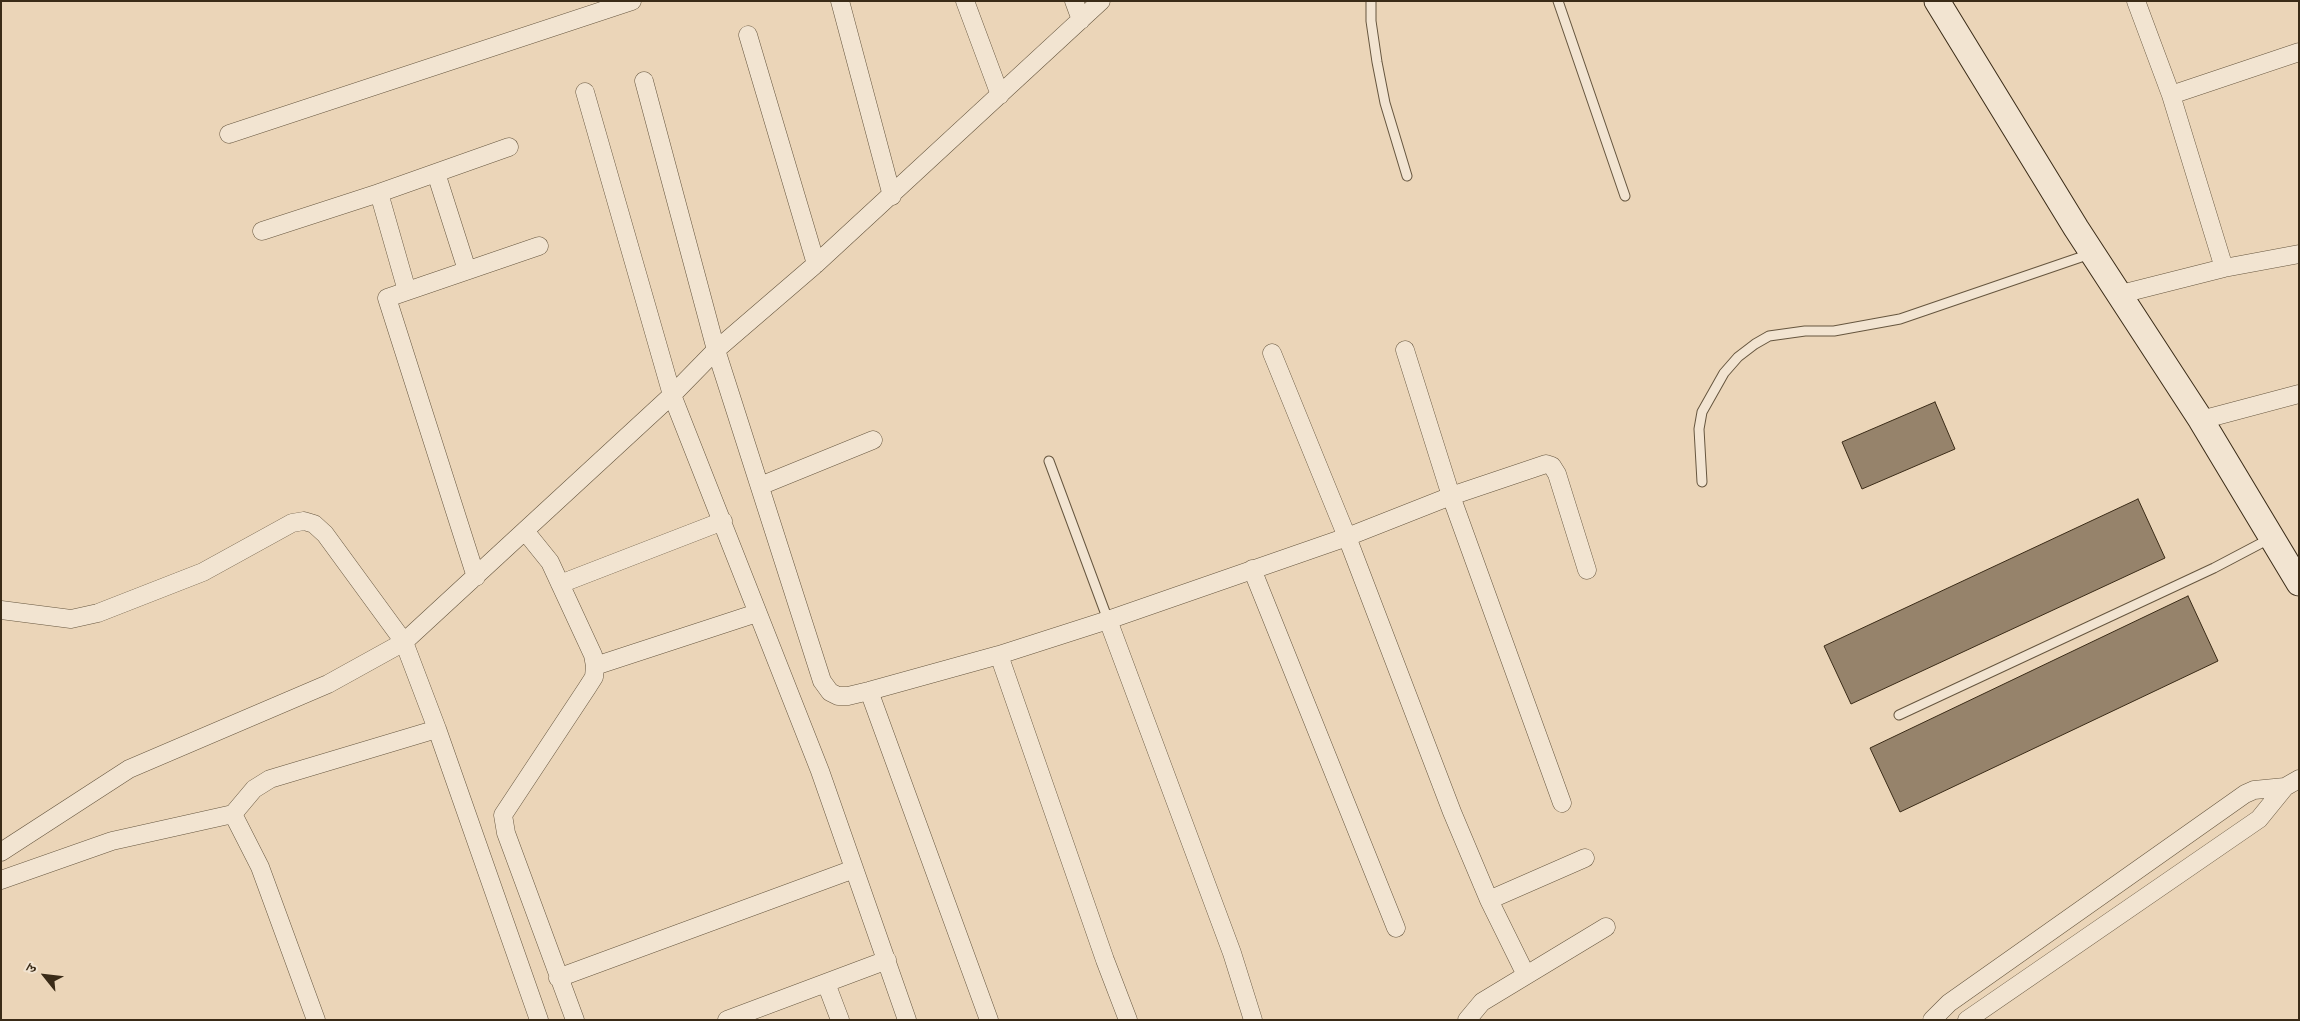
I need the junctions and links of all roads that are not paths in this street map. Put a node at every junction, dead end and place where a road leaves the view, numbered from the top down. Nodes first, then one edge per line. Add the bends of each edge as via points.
1 (632, 1) edge
2 (840, 1) edge
3 (965, 1) edge
4 (1074, 1) edge
5 (1101, 1) edge
6 (1371, 1) edge
7 (1558, 1) edge
8 (1937, 1) edge
9 (2136, 1) edge
10 (1081, 20) junction
11 (748, 36) dead end
12 (2299, 52) edge
13 (644, 81) dead end
14 (585, 92) dead end
15 (2171, 95) junction
16 (1000, 96) junction
17 (229, 134) dead end
18 (509, 147) dead end
19 (436, 173) junction
20 (1407, 176) dead end
21 (379, 193) junction
22 (892, 196) junction
23 (1625, 196) dead end
24 (262, 231) dead end
25 (539, 246) dead end
26 (2093, 253) junction
27 (2299, 254) edge
28 (816, 264) junction
29 (2224, 268) junction
30 (467, 270) junction
31 (407, 291) junction
32 (2121, 294) junction
33 (716, 350) junction
34 (1405, 350) dead end
35 (1272, 353) dead end
36 (2299, 394) edge
37 (672, 395) junction
38 (2201, 420) junction
39 (874, 440) dead end
40 (1049, 461) dead end
41 (1702, 482) dead end
42 (760, 486) junction
43 (1451, 496) junction
44 (723, 520) junction
45 (525, 531) junction
46 (1347, 537) junction
47 (2271, 538) junction
48 (1252, 569) junction
49 (1586, 570) dead end
50 (476, 577) junction
51 (2299, 583) edge
52 (560, 584) junction
53 (1, 610) edge
54 (757, 613) junction
55 (1108, 620) junction
56 (404, 642) junction
57 (999, 655) junction
58 (595, 666) junction
59 (869, 691) junction
60 (1899, 716) dead end
61 (437, 729) junction
62 (2292, 783) edge
63 (1562, 803) dead end
64 (233, 814) junction
65 (1, 852) edge
66 (1585, 858) dead end
67 (854, 869) junction
68 (1, 880) edge
69 (1489, 900) junction
70 (1606, 927) dead end
71 (1396, 928) dead end
72 (887, 960) junction
73 (1526, 975) junction
74 (558, 978) junction
75 (826, 983) junction
76 (316, 1020) edge
77 (540, 1020) edge
78 (575, 1020) edge
79 (728, 1020) edge
80 (840, 1020) edge
81 (907, 1020) edge
82 (989, 1020) edge
83 (1128, 1020) edge
84 (1254, 1020) edge
85 (1467, 1020) edge
86 (1932, 1020) edge
87 (1967, 1020) edge

1 - 17 street
2 - 22 street
3 - 16 street
4 - 10 street
5 - 10 street
6 - 20 lane via 1379,70
7 - 23 lane
8 - 26 street
9 - 15 street
10 - 16 street
11 - 28 street
12 - 15 street
13 - 33 street
14 - 37 street
15 - 29 street
16 - 22 street
18 - 19 street
19 - 21 street
19 - 30 street
21 - 24 street
21 - 31 street
22 - 28 street
25 - 30 street
26 - 32 street
26 - 41 lane via 1900,319 1834,332 1805,331 1769,336 1755,344 1724,373 1702,412 1699,429
27 - 29 street
28 - 33 street
29 - 32 street
30 - 31 street
31 - 50 street via 387,298
32 - 38 street
33 - 37 street
33 - 42 street
34 - 43 street
35 - 46 street
36 - 38 street
37 - 44 street
37 - 45 street
38 - 47 street
39 - 42 street
40 - 55 lane
42 - 59 street via 822,681 830,692 838,696
43 - 46 street
43 - 49 street via 1537,466 1552,466
43 - 63 street
44 - 52 street
44 - 54 street
45 - 50 street
45 - 52 street via 550,562
46 - 48 street
46 - 69 street
47 - 51 street
47 - 60 lane
48 - 55 street
48 - 71 street
50 - 56 street
52 - 58 street
53 - 56 street via 70,619 98,613 204,572 292,523 304,521 314,524 325,534
54 - 58 street
54 - 67 street via 820,771
55 - 57 street
55 - 84 street
56 - 61 street
56 - 65 street via 328,684 129,769
57 - 59 street
57 - 83 street
58 - 74 street via 594,677 503,815 506,833
59 - 82 street
61 - 64 street via 270,779 254,789
61 - 77 street
62 - 86 street via 2245,794 1949,1003
62 - 87 street via 2259,819
64 - 68 street via 112,841
64 - 76 street via 260,867
66 - 69 street
67 - 72 street
67 - 74 street
69 - 73 street
70 - 73 street
72 - 75 street
72 - 81 street
73 - 85 street via 1482,1002
74 - 78 street
75 - 79 street
75 - 80 street

